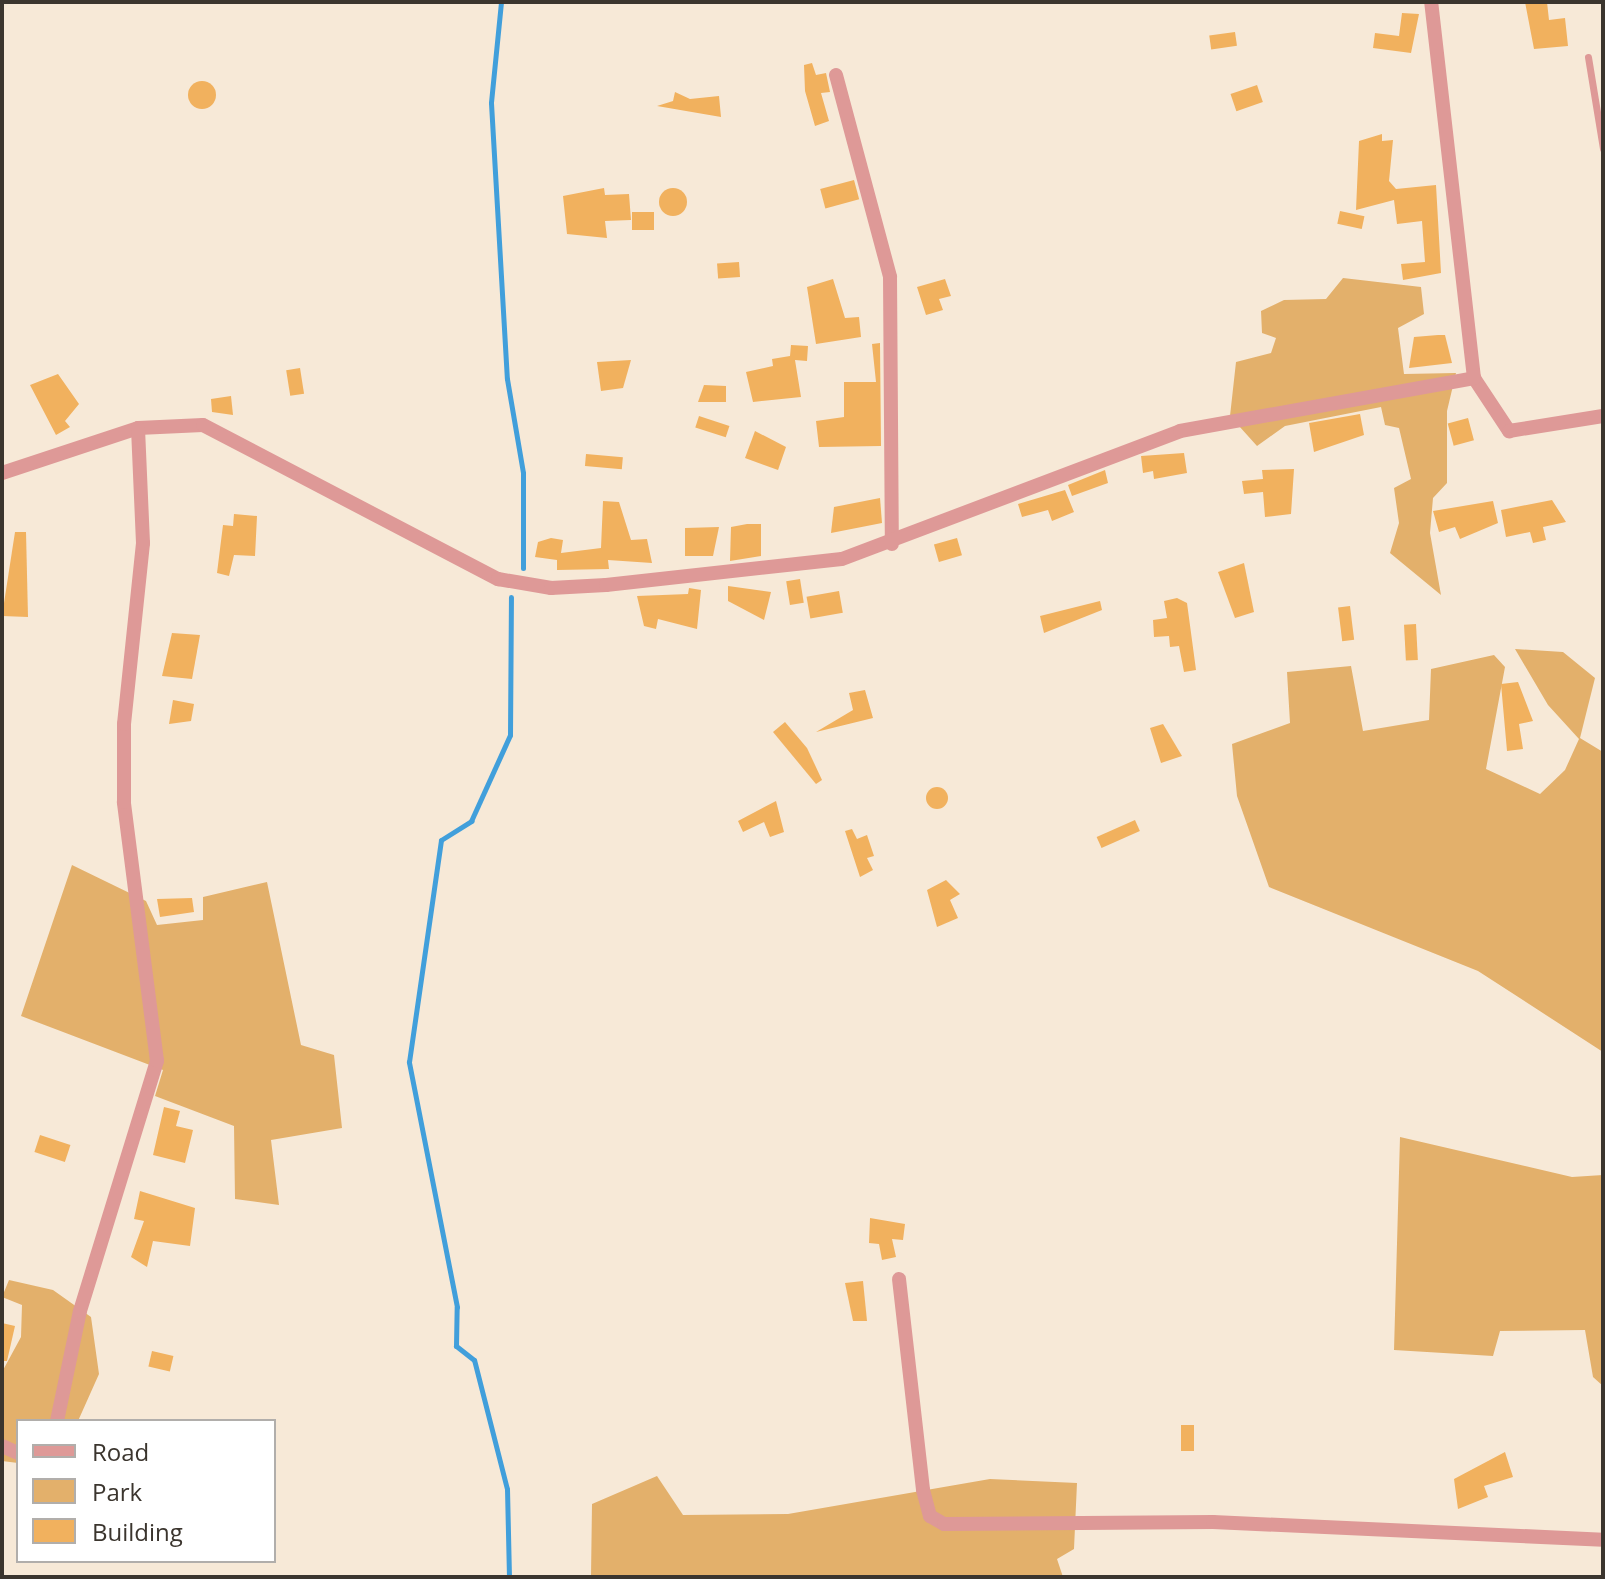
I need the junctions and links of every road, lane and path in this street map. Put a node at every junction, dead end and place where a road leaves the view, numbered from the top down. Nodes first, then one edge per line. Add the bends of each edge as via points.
1 (1431, 2) edge
2 (1588, 57) dead end
3 (836, 75) dead end
4 (1603, 149) edge
5 (1474, 378) junction
6 (1603, 416) edge
7 (138, 428) junction
8 (2, 473) edge
9 (892, 544) junction
10 (899, 1279) dead end
11 (57, 1419) edge
12 (1603, 1540) edge

1 - 5 street
2 - 4 lane
3 - 9 street via 890,277
5 - 6 street via 1509,431
5 - 9 street via 1180,431
7 - 8 street
7 - 9 street via 203,425 369,506 476,570 523,585 787,570
7 - 11 street via 143,543 124,724 124,802 157,1061 80,1311
10 - 12 street via 923,1490 930,1516 944,1524 1213,1522

